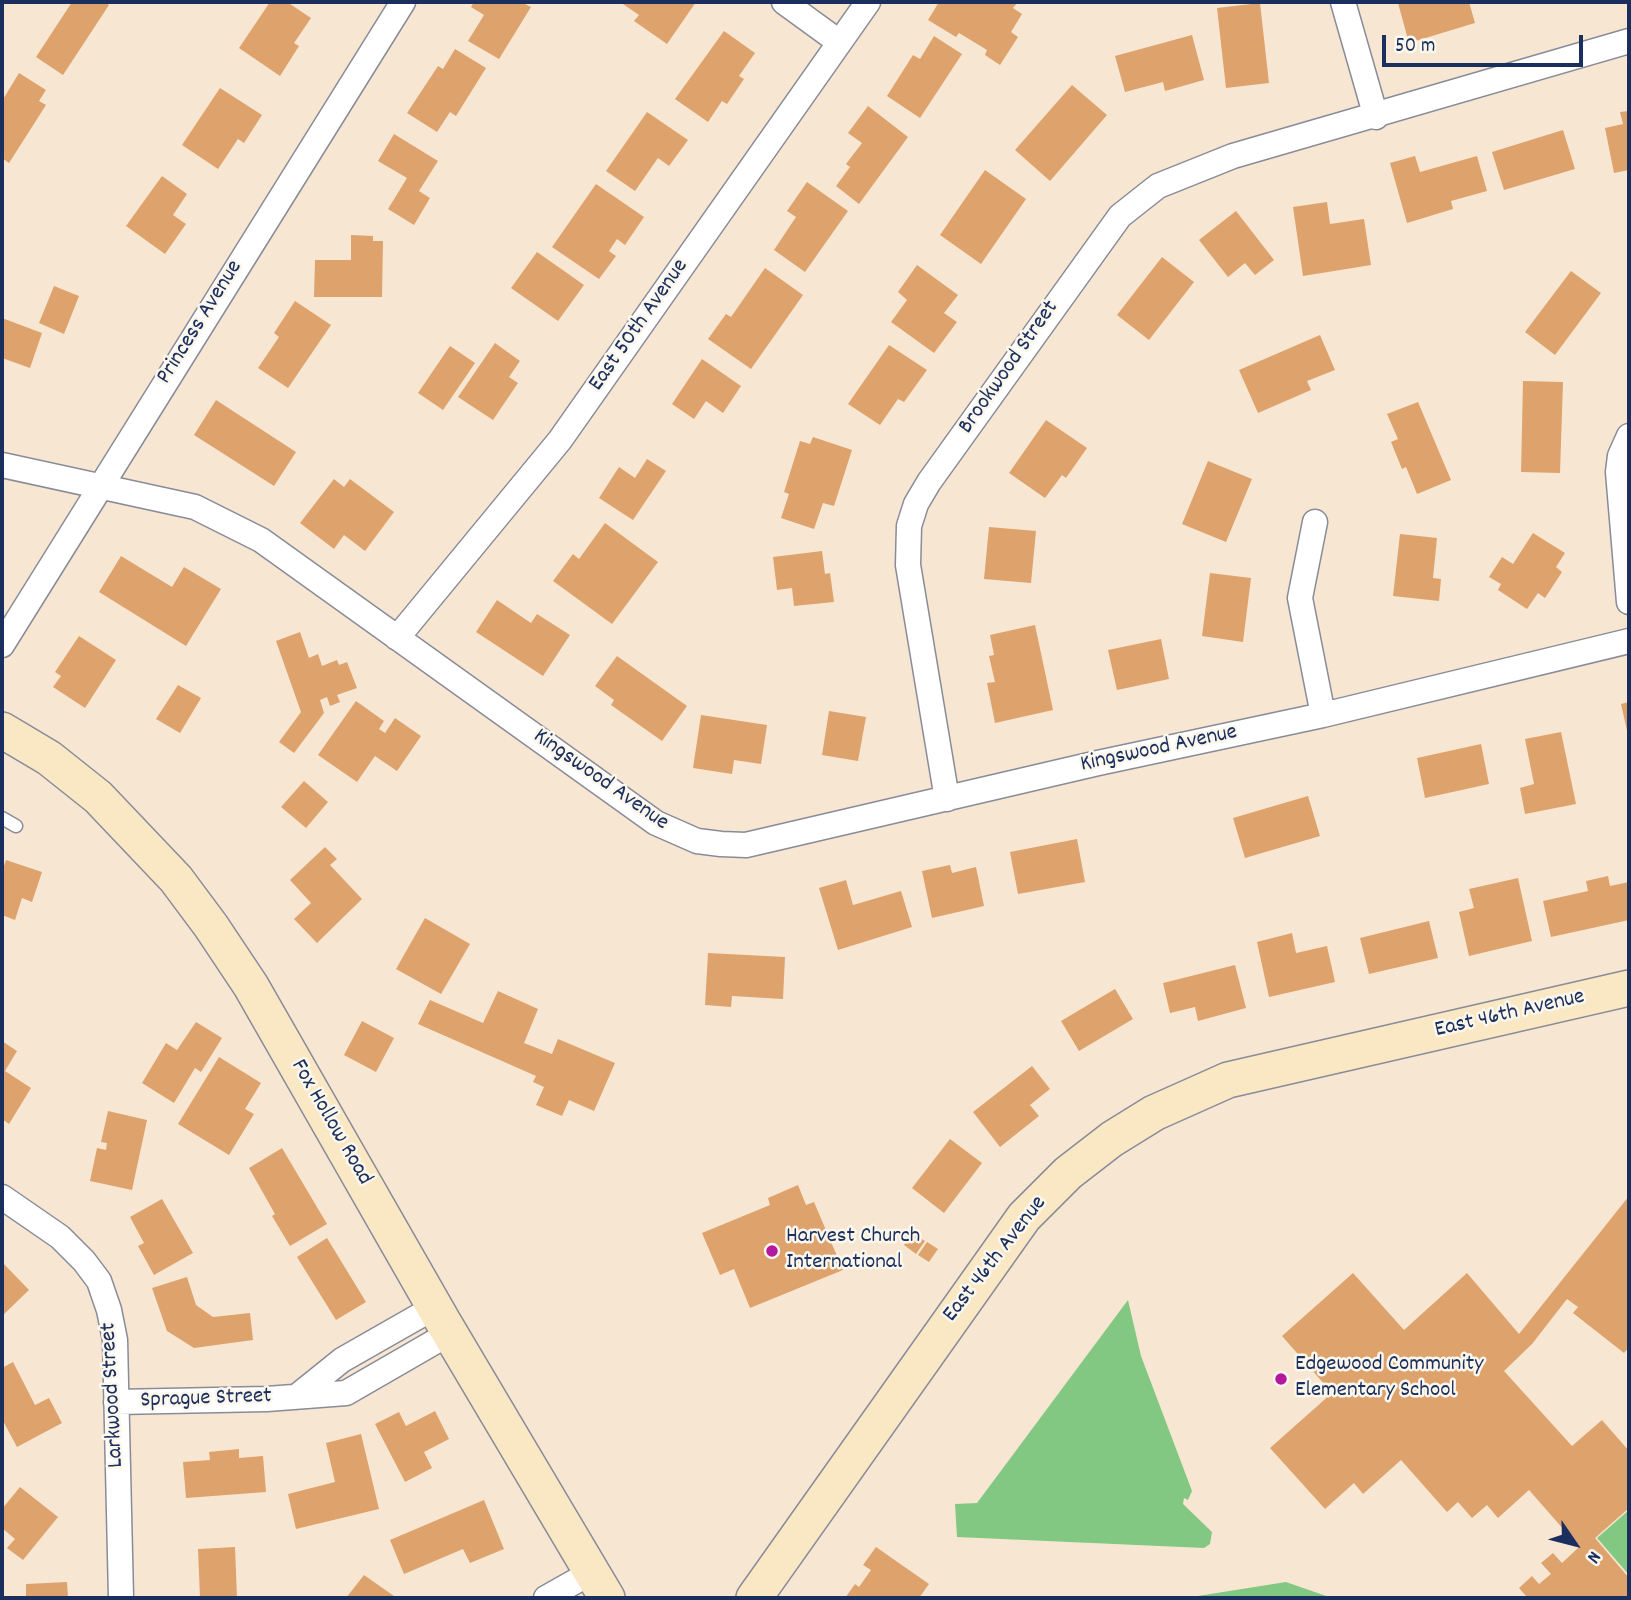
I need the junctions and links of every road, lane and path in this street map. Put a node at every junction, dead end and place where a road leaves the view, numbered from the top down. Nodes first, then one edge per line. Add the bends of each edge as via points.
1 (403, 2) edge
2 (785, 2) edge
3 (868, 2) edge
4 (1343, 2) edge
5 (1629, 41) edge
6 (839, 42) junction
7 (1376, 117) junction
8 (1629, 436) edge
9 (2, 465) edge
10 (100, 484) junction
11 (1315, 522) dead end
12 (1629, 602) edge
13 (397, 638) junction
14 (1629, 641) edge
15 (2, 645) edge
16 (1323, 715) junction
17 (2, 730) edge
18 (947, 799) junction
19 (2, 818) edge
20 (16, 826) dead end
21 (1629, 988) edge
22 (2, 1197) edge
23 (442, 1320) junction
24 (116, 1402) junction
25 (599, 1585) edge
26 (121, 1598) edge
27 (546, 1598) edge
28 (754, 1598) edge

1 - 10 street, Princess Avenue
2 - 6 street
3 - 6 street, East 50th Avenue
4 - 7 street
5 - 7 street, Brookwood Street
6 - 13 street, East 50th Avenue via 560,440
7 - 18 street, Brookwood Street via 1233,156 1140,197 1097,247 929,482 909,526 908,565
8 - 12 street via 1618,472
9 - 10 street, Kingswood Avenue
10 - 13 street, Kingswood Avenue via 195,507 261,540
10 - 15 street, Princess Avenue
11 - 16 street via 1300,598
13 - 18 street, Kingswood Avenue via 656,823 696,841 746,845
14 - 16 street, Kingswood Avenue
16 - 18 street, Kingswood Avenue
17 - 23 street, Fox Hollow Road via 49,758 98,797 176,879 251,985
19 - 20 lane
21 - 28 street, East 46th Avenue via 1228,1080 1154,1113 1112,1139 1068,1173 1024,1217
22 - 24 street, Larkwood Street via 60,1237 99,1281 115,1340
23 - 24 street, Sprague Street via 346,1393
23 - 25 street, Fox Hollow Road
24 - 26 street, Larkwood Street
25 - 27 street, Fox Hollow Road

